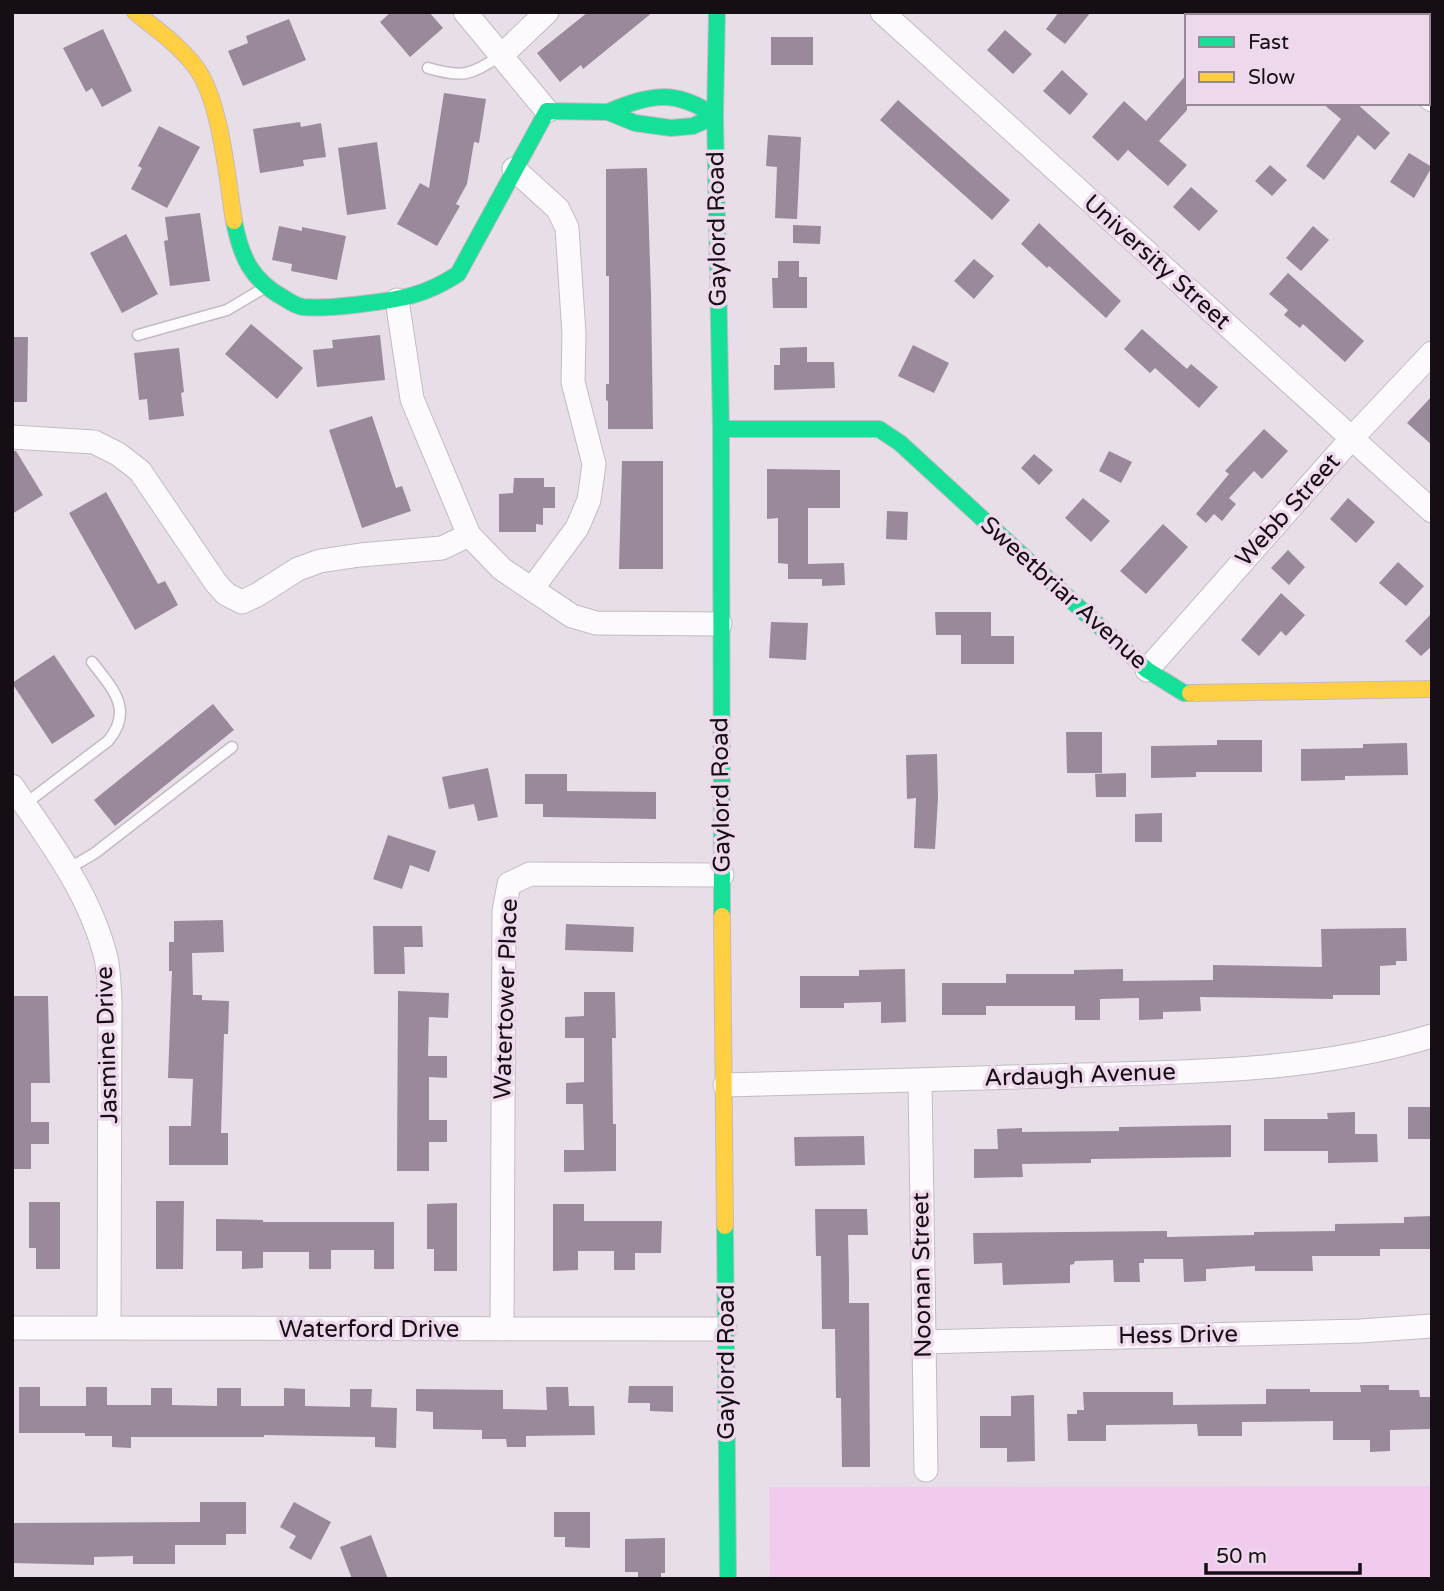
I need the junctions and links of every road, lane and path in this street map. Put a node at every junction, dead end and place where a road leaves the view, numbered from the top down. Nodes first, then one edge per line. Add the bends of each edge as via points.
1 (135, 12) edge
2 (465, 12) edge
3 (547, 12) edge
4 (717, 12) edge
5 (883, 12) edge
6 (502, 55) junction
7 (428, 68) dead end
8 (547, 111) junction
9 (608, 112) junction
10 (715, 116) junction
11 (514, 169) junction
12 (267, 287) junction
13 (397, 300) junction
14 (138, 335) dead end
15 (1432, 353) edge
16 (721, 429) junction
17 (12, 437) edge
18 (1351, 439) junction
19 (1432, 511) edge
20 (469, 535) junction
21 (532, 589) junction
22 (720, 624) junction
23 (92, 662) dead end
24 (1147, 670) junction
25 (1432, 690) edge
26 (232, 747) dead end
27 (18, 795) edge
28 (68, 869) junction
29 (722, 875) junction
30 (1432, 1035) edge
31 (920, 1080) junction
32 (725, 1085) junction
33 (1432, 1326) edge
34 (12, 1328) edge
35 (109, 1328) junction
36 (502, 1329) junction
37 (725, 1329) junction
38 (923, 1342) junction
39 (926, 1470) dead end
40 (728, 1579) edge

1 - 12 street via 176,44 197,68 214,106 237,237 249,270
2 - 6 street
3 - 6 street
4 - 10 street, Gaylord Road
5 - 18 street, University Street
6 - 7 lane via 476,72 454,76
6 - 8 street
8 - 9 street
8 - 11 street
9 - 10 street via 635,123 671,128 693,126
9 - 10 street via 668,94 697,102
10 - 16 street, Gaylord Road
11 - 13 street via 458,274 435,289
11 - 21 street via 558,209 567,228 573,382 594,464 589,500 577,528
12 - 13 street via 300,307
12 - 14 lane via 227,310
13 - 20 street via 412,399
15 - 18 street, Webb Street
16 - 22 street, Gaylord Road
16 - 24 street, Sweetbriar Avenue via 878,429 900,443
17 - 20 street via 94,442 118,454 140,471 216,583 242,601 320,561 442,548
18 - 19 street, University Street
18 - 24 street, Webb Street
20 - 21 street via 502,569
21 - 22 street via 572,616 596,623
22 - 29 street, Gaylord Road
23 - 27 lane via 113,689 122,713 118,729 108,741
24 - 25 street, Sweetbriar Avenue via 1184,693
26 - 28 lane
27 - 28 street, Jasmine Drive
28 - 35 street, Jasmine Drive via 90,908 108,980
29 - 32 street, Gaylord Road
29 - 36 street, Watertower Place via 530,874 509,884 503,912
30 - 31 street, Ardaugh Avenue via 1374,1051 1273,1067
31 - 32 street, Ardaugh Avenue
31 - 38 street, Noonan Street
32 - 37 street, Gaylord Road
33 - 38 street, Hess Drive
34 - 35 street, Waterford Drive
35 - 36 street, Waterford Drive
36 - 37 street, Waterford Drive
37 - 40 street, Gaylord Road
38 - 39 street, Noonan Street

